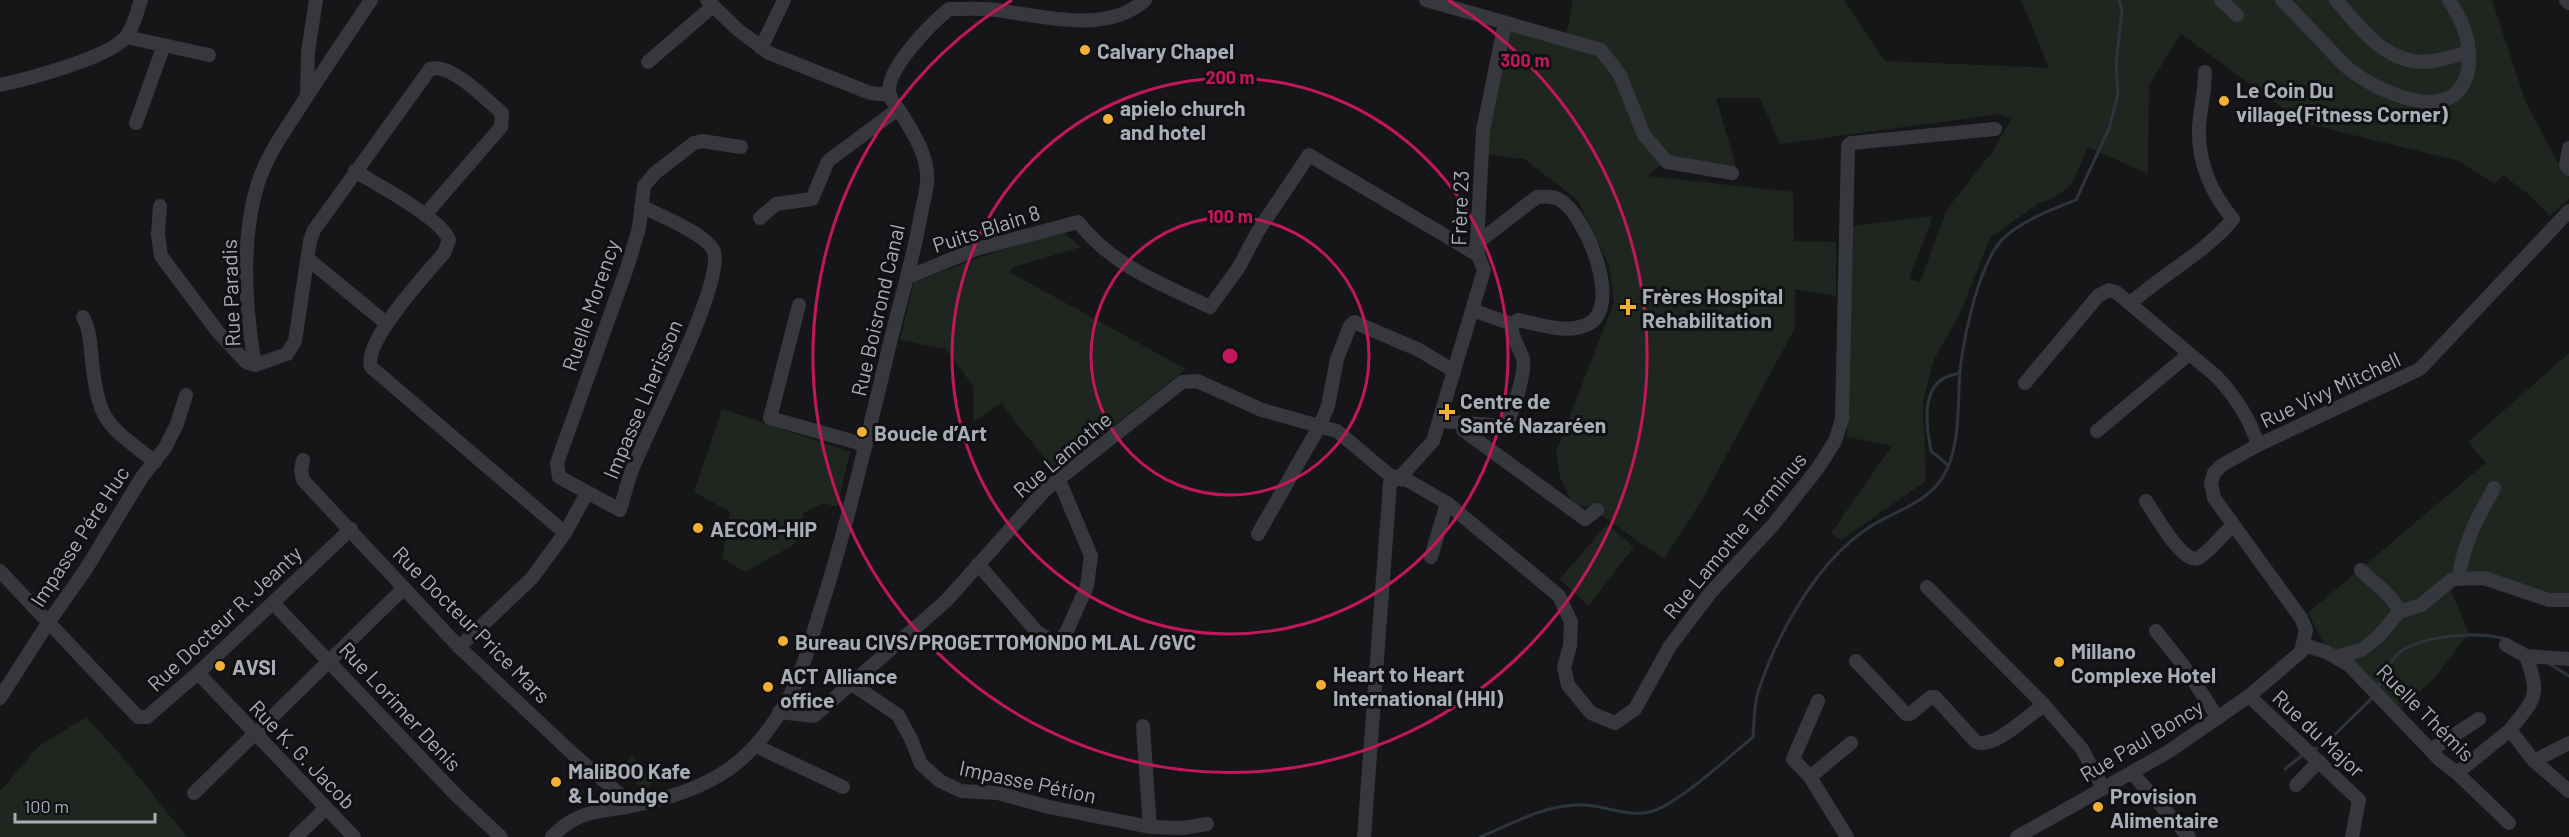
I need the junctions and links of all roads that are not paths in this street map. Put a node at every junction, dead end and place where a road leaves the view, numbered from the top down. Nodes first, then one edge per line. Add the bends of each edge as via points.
1 (141, 0) edge
2 (316, 0) edge
3 (371, 0) edge
4 (784, 0) edge
5 (1145, 0) edge
6 (1426, 0) edge
7 (2221, 0) edge
8 (2282, 0) edge
9 (2336, 0) edge
10 (2449, 0) edge
11 (710, 3) edge
12 (945, 5) edge
13 (996, 5) edge
14 (2237, 15) dead end
15 (1505, 23) junction
16 (126, 37) junction
17 (164, 45) junction
18 (761, 48) junction
19 (2469, 52) junction
20 (209, 55) dead end
21 (648, 62) dead end
22 (2205, 72) dead end
23 (0, 85) edge
24 (308, 95) junction
25 (890, 95) junction
26 (898, 109) junction
27 (136, 123) dead end
28 (1995, 129) dead end
29 (741, 147) dead end
30 (2569, 148) edge
31 (2569, 169) edge
32 (355, 171) junction
33 (1732, 172) dead end
34 (160, 206) dead end
35 (641, 207) junction
36 (2569, 211) edge
37 (425, 215) junction
38 (760, 218) dead end
39 (1478, 249) junction
40 (308, 259) junction
41 (908, 277) junction
42 (2132, 303) junction
43 (799, 305) dead end
44 (1472, 310) junction
45 (83, 317) dead end
46 (386, 323) junction
47 (1512, 324) junction
48 (2189, 354) junction
49 (255, 365) junction
50 (1454, 371) junction
51 (2025, 383) dead end
52 (186, 395) dead end
53 (1440, 421) junction
54 (1463, 424) junction
55 (1320, 425) junction
56 (2097, 431) dead end
57 (866, 445) junction
58 (2258, 445) junction
59 (303, 460) dead end
60 (154, 462) junction
61 (1393, 478) junction
62 (1059, 480) junction
63 (2494, 488) dead end
64 (587, 493) junction
65 (2146, 501) dead end
66 (1447, 502) junction
67 (620, 510) joint
68 (1597, 510) dead end
69 (2233, 525) junction
70 (351, 529) junction
71 (565, 533) junction
72 (1258, 534) dead end
73 (1431, 557) dead end
74 (978, 564) junction
75 (2361, 570) dead end
76 (0, 571) edge
77 (2459, 579) junction
78 (1927, 587) dead end
79 (404, 588) junction
80 (2569, 600) edge
81 (273, 603) junction
82 (2399, 612) junction
83 (48, 623) junction
84 (2156, 631) dead end
85 (2304, 645) junction
86 (2506, 645) dead end
87 (459, 646) junction
88 (2526, 656) junction
89 (2336, 657) junction
90 (2569, 659) edge
91 (1856, 661) dead end
92 (331, 662) junction
93 (198, 673) junction
94 (852, 684) junction
95 (2249, 696) junction
96 (0, 698) edge
97 (1818, 701) dead end
98 (2044, 705) junction
99 (779, 712) junction
100 (2218, 718) junction
101 (2479, 719) dead end
102 (1143, 726) dead end
103 (2510, 730) junction
104 (255, 735) junction
105 (1851, 743) dead end
106 (2569, 743) edge
107 (756, 747) junction
108 (2431, 750) junction
109 (2312, 754) junction
110 (2534, 760) junction
111 (2457, 772) junction
112 (2132, 773) junction
113 (1810, 777) junction
114 (2296, 785) dead end
115 (843, 787) dead end
116 (2103, 788) junction
117 (2569, 791) edge
118 (194, 793) dead end
119 (632, 805) junction
120 (326, 808) junction
121 (2509, 823) dead end
122 (1207, 824) dead end
123 (1150, 827) junction
124 (296, 837) edge
125 (354, 837) edge
126 (501, 837) edge
127 (552, 837) edge
128 (1364, 837) edge
129 (1846, 837) edge
130 (2017, 837) edge
131 (2189, 837) edge
132 (2352, 837) edge

1 - 16 street
2 - 24 street via 308,52
3 - 24 street, Rue Paradis
4 - 18 street
5 - 13 street via 1119,15 1086,20 1053,19
6 - 15 street
7 - 14 street
8 - 19 street via 2352,72 2384,90 2420,101 2439,101 2456,93 2465,82
9 - 19 street via 2370,40 2391,53 2432,62
10 - 19 street via 2464,27
11 - 18 street
11 - 21 street
12 - 13 street
12 - 25 street via 904,58 890,83
15 - 33 street via 1601,50 1620,75 1644,135 1666,162
15 - 39 street, Frère 23 via 1483,130
16 - 17 street
16 - 23 street via 92,57
17 - 20 street
17 - 27 street
18 - 25 street via 870,93
22 - 42 street via 2199,128 2205,172 2213,193 2233,219 2218,237
24 - 49 street, Rue Paradis via 270,153 258,184 247,235 248,302
25 - 26 street, Rue Boisrond Canal
26 - 38 street via 828,161 812,199 776,204
26 - 41 street, Rue Boisrond Canal via 921,147 927,166
28 - 66 street, Rue Lamothe Terminus via 1848,146 1842,419 1835,441 1773,525 1711,592 1677,637 1635,709 1615,723 1591,713 1568,685 1564,667 1571,622 1558,596
29 - 35 street, Ruelle Morency via 694,143 644,186
30 - 31 street
32 - 37 street
32 - 37 street, Rue Paradis via 430,69 438,66 449,70 502,113 503,118 501,127
32 - 40 street, Rue Paradis via 314,230
34 - 49 street via 161,256 218,332 246,362
35 - 64 street, Ruelle Morency via 628,265 557,463 559,477
35 - 67 street, Impasse Lherisson via 699,236 711,247 715,265 705,304 632,472
36 - 58 street, Rue Vivy Mitchell via 2420,369
37 - 46 street via 447,236 448,246
39 - 41 street, Puits Blain 8 via 1309,155 1210,307 1128,269 1078,222 976,249
39 - 44 street, Frère 23 via 1484,270
39 - 47 street via 1537,197 1560,200 1574,212 1587,233 1604,295 1599,313 1589,324 1572,329 1518,320
40 - 46 street
40 - 49 street, Rue Paradis via 295,341 287,354
41 - 57 street, Rue Boisrond Canal
42 - 48 street
42 - 51 street via 2116,292 2103,292
43 - 57 street via 770,417
44 - 47 street
44 - 50 street, Frère 23
45 - 60 street via 89,330 99,408 109,425
46 - 71 street via 371,353 371,368
47 - 54 street via 1524,362 1508,423
48 - 56 street
48 - 58 street via 2230,391
50 - 53 street, Frère 23
50 - 55 street via 1419,350 1354,322 1337,359
52 - 60 street, Impasse Pére Huc via 177,424
53 - 54 street
53 - 61 street, Frère 23 via 1433,441 1402,475
54 - 68 street via 1463,430 1585,519
55 - 61 street, Rue Lamothe via 1337,432
55 - 62 street, Rue Lamothe via 1262,410 1189,380
55 - 72 street
57 - 99 street, Rue Boisrond Canal via 838,558 803,665
58 - 69 street, Rue Vivy Mitchell via 2214,473 2214,498
59 - 70 street, Rue Docteur Price Mars via 303,480
60 - 83 street, Impasse Pére Huc
61 - 66 street, Rue Lamothe Terminus via 1407,480
61 - 128 street
62 - 74 street, Rue Lamothe via 1045,490
62 - 74 street via 1091,556 1087,585 1066,633 1056,644 1038,632
63 - 77 street via 2463,552
64 - 67 street, Ruelle Morency
64 - 71 street
65 - 69 street via 2175,544 2190,558 2200,557
66 - 73 street
69 - 85 street, Rue Vivy Mitchell via 2301,618 2306,630
70 - 79 street, Rue Docteur Price Mars
70 - 81 street, Rue Docteur R. Jeanty
71 - 87 street via 532,578
74 - 94 street, Rue Lamothe via 946,602
75 - 82 street via 2396,601
76 - 83 street, Rue Docteur R. Jeanty
77 - 80 street via 2484,578 2549,600
77 - 82 street via 2452,579 2421,605
78 - 98 street
79 - 87 street, Rue Docteur Price Mars
79 - 92 street
81 - 92 street, Rue Lorimer Denis
81 - 93 street, Rue Docteur R. Jeanty
82 - 89 street via 2361,650
83 - 93 street, Rue Docteur R. Jeanty via 138,717 147,717
83 - 96 street, Impasse Pére Huc
84 - 100 street
85 - 89 street, Ruelle Thémis
85 - 95 street, Rue Paul Boncy via 2301,652
86 - 88 street
87 - 119 street, Rue Docteur Price Mars
88 - 90 street
88 - 103 street via 2535,681 2533,702
89 - 108 street, Ruelle Thémis via 2349,665
91 - 98 street via 1906,714 1935,697 1982,744 1998,740
92 - 104 street
92 - 126 street, Rue Lorimer Denis via 456,795
93 - 104 street, Rue K. G. Jacob
94 - 99 street, Rue Lamothe via 814,716
94 - 123 street, Impasse Pétion via 898,715 921,765 940,781 961,791 998,793
95 - 100 street, Rue Paul Boncy
95 - 109 street, Rue du Major
97 - 113 street via 1793,757
98 - 116 street via 2082,749
99 - 107 street, Rue Boisrond Canal
100 - 112 street, Rue Paul Boncy
101 - 108 street
102 - 123 street
103 - 110 street
103 - 111 street
104 - 118 street
104 - 120 street, Rue K. G. Jacob
105 - 113 street
106 - 110 street
107 - 115 street
107 - 119 street, Rue Boisrond Canal via 712,781
108 - 111 street, Ruelle Thémis
109 - 114 street
109 - 132 street, Rue du Major via 2359,800
110 - 117 street
111 - 121 street, Ruelle Thémis
112 - 116 street, Rue Paul Boncy
112 - 131 street
113 - 129 street
116 - 130 street, Rue Paul Boncy
119 - 127 street, Rue Boisrond Canal via 591,812 563,824
120 - 124 street
120 - 125 street, Rue K. G. Jacob
122 - 123 street, Impasse Pétion

